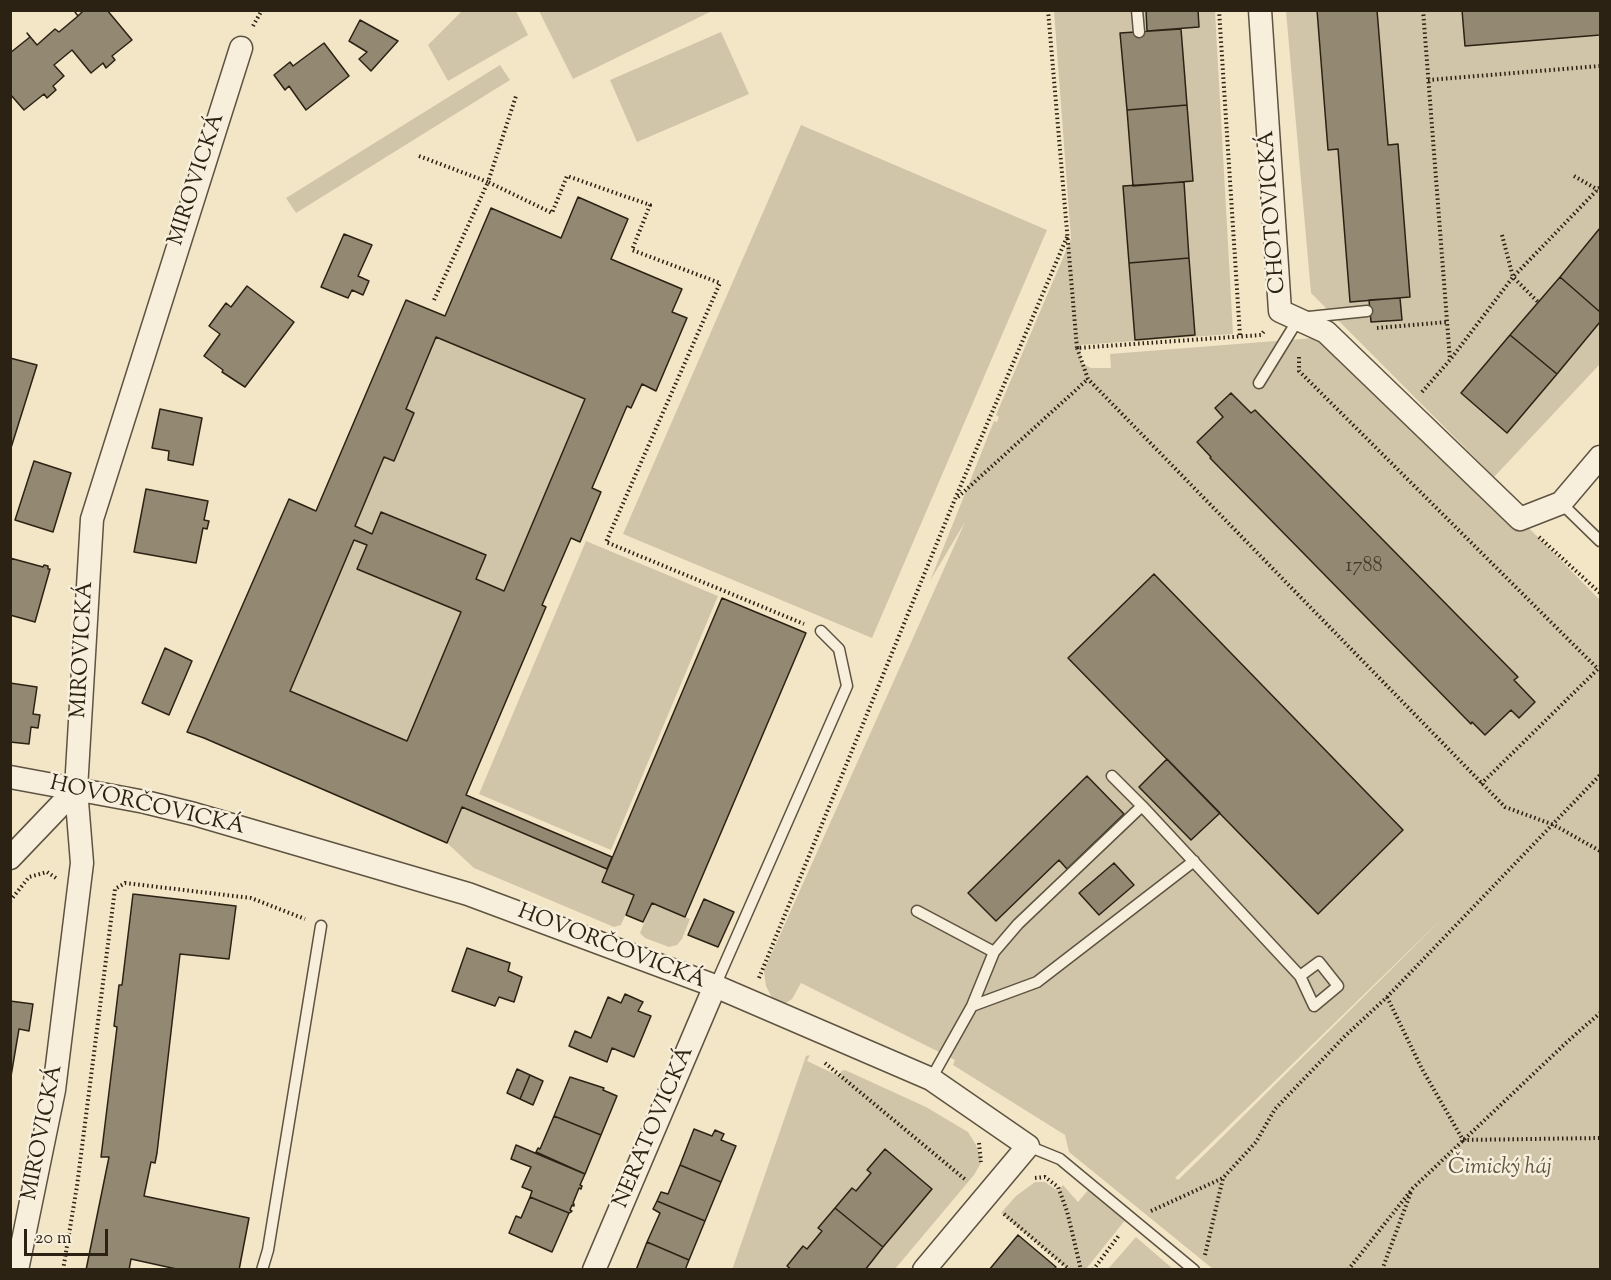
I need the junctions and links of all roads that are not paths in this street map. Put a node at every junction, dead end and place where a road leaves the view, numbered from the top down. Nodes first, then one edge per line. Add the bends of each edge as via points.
1 (1137, 10) edge
2 (1260, 10) edge
3 (1139, 32) dead end
4 (241, 48) dead end
5 (1367, 311) dead end
6 (1289, 321) junction
7 (1259, 383) dead end
8 (1600, 457) edge
9 (1561, 504) junction
10 (1600, 541) edge
11 (821, 631) road end
12 (1112, 776) dead end
13 (10, 777) edge
14 (76, 789) junction
15 (1142, 806) junction
16 (10, 858) edge
17 (1194, 861) junction
18 (917, 911) dead end
19 (321, 926) road end
20 (994, 952) junction
21 (1300, 976) dead end
22 (715, 986) junction
23 (972, 1006) junction
24 (931, 1079) junction
25 (1028, 1146) junction
26 (17, 1269) edge
27 (262, 1269) edge
28 (594, 1269) edge
29 (924, 1269) edge
30 (1194, 1269) edge

1 - 3 lane
2 - 6 street, CHOTOVICKÁ
4 - 14 street, MIROVICKÁ via 92,519
5 - 6 lane
6 - 7 lane
6 - 9 street, CHOTOVICKÁ via 1326,332 1520,519
8 - 9 street
9 - 10 lane
11 - 22 lane via 839,649 847,686
12 - 15 lane
13 - 14 street, HOVORČOVICKÁ
14 - 16 street
14 - 22 street, HOVORČOVICKÁ via 194,814 468,894
14 - 26 street, MIROVICKÁ via 82,863 56,1078
15 - 17 lane
15 - 20 lane via 1018,924
17 - 21 lane
17 - 23 lane via 1037,982
18 - 20 lane
19 - 27 lane
20 - 23 lane
22 - 24 street, HOVORČOVICKÁ
22 - 28 street, NERATOVICKÁ
23 - 24 lane
24 - 25 street, HOVORČOVICKÁ
25 - 29 street via 979,1192
25 - 30 lane via 1060,1159

